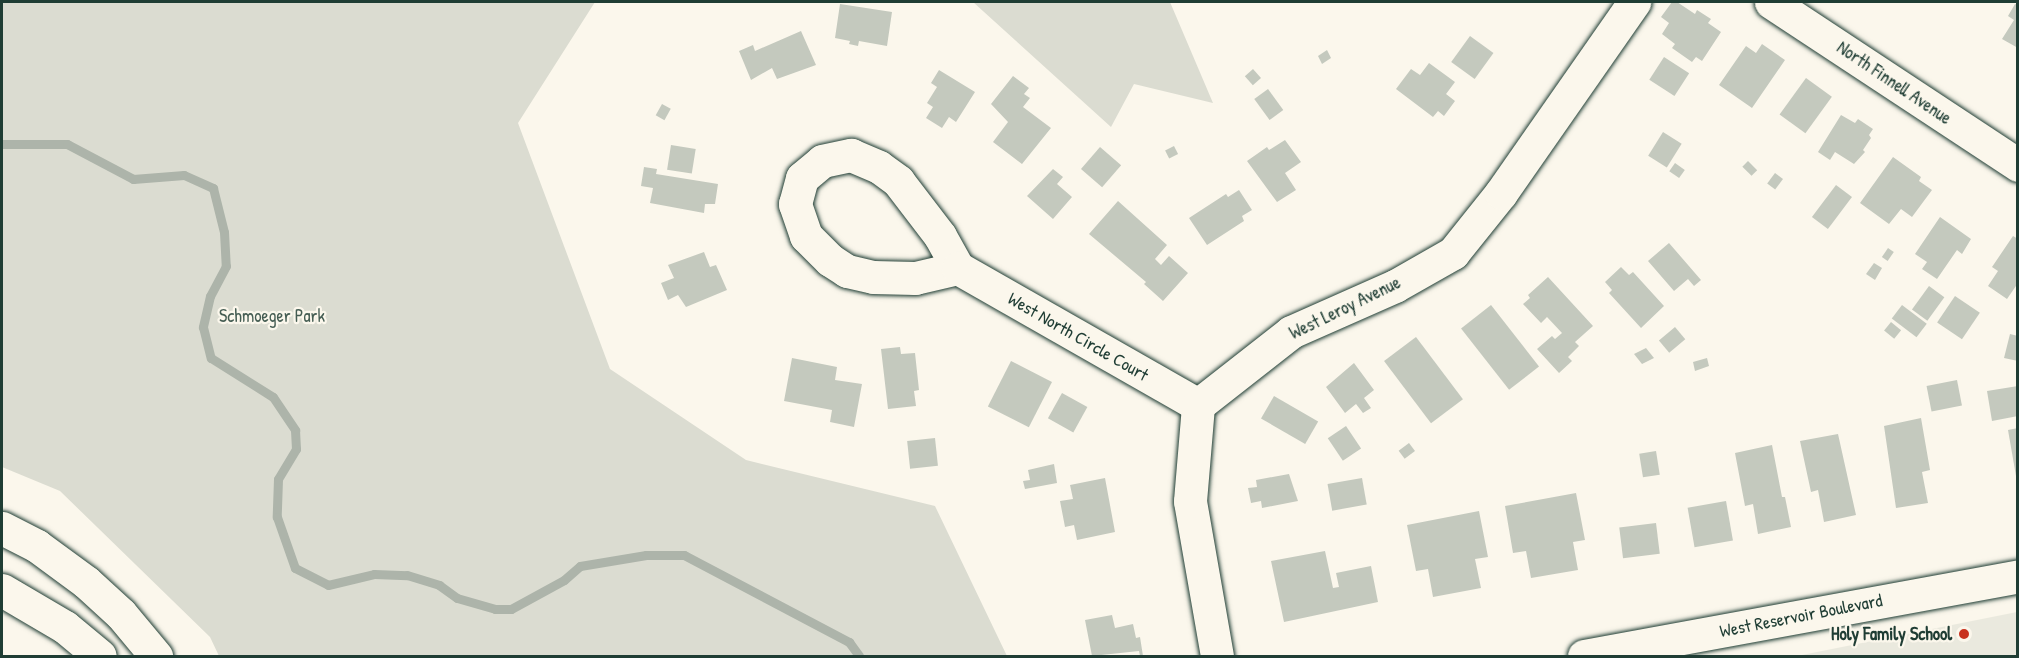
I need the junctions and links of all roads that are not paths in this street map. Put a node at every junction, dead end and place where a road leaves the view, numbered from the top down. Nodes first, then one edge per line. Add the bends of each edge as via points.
1 (1634, 2) edge
2 (1772, 2) edge
3 (2018, 165) edge
4 (958, 268) junction
5 (1198, 405) junction
6 (2, 528) edge
7 (2018, 576) edge
8 (2, 590) edge
9 (100, 657) edge
10 (156, 657) edge
11 (1217, 657) edge
12 (1584, 657) edge

1 - 5 main road, West Leroy Avenue via 1501,194 1453,254 1395,286 1291,332
2 - 3 main road, North Finnell Avenue
4 - 4 main road via 915,278 873,277 847,271 806,236 795,204 802,178 822,161 851,155 879,167 898,181 940,236
4 - 5 main road, West North Circle Court
5 - 11 main road via 1190,501
6 - 10 main road via 37,546 86,582 121,614
7 - 12 main road, West Reservoir Boulevard
8 - 9 main road via 65,627

